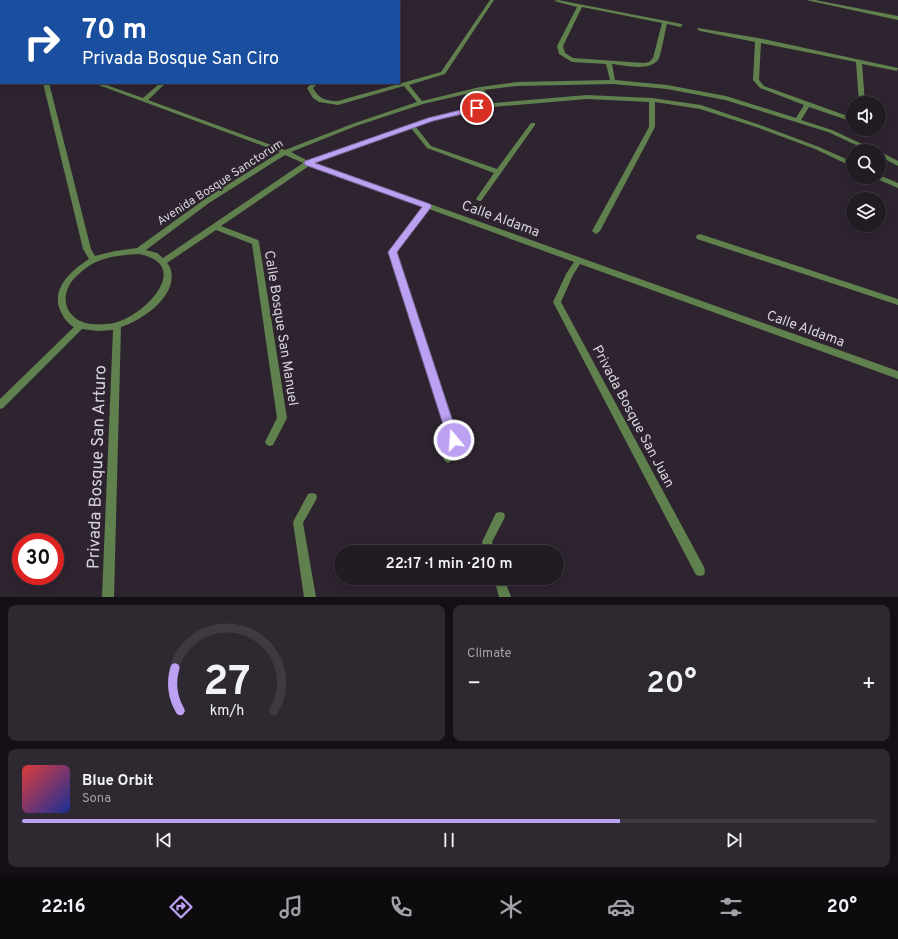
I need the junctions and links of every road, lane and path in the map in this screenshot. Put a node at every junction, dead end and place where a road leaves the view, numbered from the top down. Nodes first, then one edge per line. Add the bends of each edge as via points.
1 (492, 0) edge
2 (808, 0) edge
3 (556, 1) dead end
4 (580, 6) junction
5 (898, 18) edge
6 (665, 22) junction
7 (680, 25) dead end
8 (700, 29) dead end
9 (758, 40) junction
10 (860, 61) junction
11 (609, 63) junction
12 (897, 69) dead end
13 (613, 82) junction
14 (46, 84) edge
15 (99, 84) edge
16 (162, 84) edge
17 (314, 84) edge
18 (405, 84) junction
19 (480, 89) junction
20 (862, 96) edge
21 (144, 100) junction
22 (652, 100) junction
23 (421, 103) junction
24 (808, 104) junction
25 (492, 105) junction
26 (846, 118) edge
27 (797, 121) junction
28 (533, 124) dead end
29 (412, 126) junction
30 (859, 144) edge
31 (285, 152) junction
32 (886, 157) edge
33 (846, 162) edge
34 (308, 163) junction
35 (898, 164) edge
36 (498, 172) junction
37 (886, 180) edge
38 (898, 186) edge
39 (479, 199) dead end
40 (428, 206) junction
41 (216, 227) junction
42 (596, 231) dead end
43 (700, 238) dead end
44 (139, 251) junction
45 (93, 260) junction
46 (579, 260) junction
47 (163, 262) junction
48 (898, 302) edge
49 (80, 326) junction
50 (117, 326) junction
51 (898, 375) edge
52 (0, 405) edge
53 (270, 442) dead end
54 (448, 458) dead end
55 (312, 498) dead end
56 (500, 517) dead end
57 (488, 545) edge
58 (700, 571) dead end
59 (501, 585) edge
60 (108, 597) edge
61 (310, 597) edge
62 (505, 597) edge

1 - 18 street via 443,73
2 - 5 street
3 - 4 street
4 - 6 street
4 - 11 street via 560,46 562,54 572,60
6 - 7 street
6 - 11 street via 656,59 651,63
8 - 9 street
9 - 10 street
9 - 24 street via 756,80 762,87
10 - 12 street
10 - 20 street
11 - 13 street
13 - 19 street, Avenida Bosque Sanctorum via 517,84
13 - 27 street, Avenida Bosque Sanctorum via 667,87 726,98
14 - 45 street via 87,249
15 - 21 street, Calle Aldama
16 - 21 street
17 - 18 street via 310,88 322,103 338,103
18 - 23 street
19 - 23 street, Avenida Bosque Sanctorum
19 - 25 street
21 - 31 street, Calle Aldama
22 - 25 street via 588,98
22 - 33 street via 701,107 817,148
22 - 42 street via 652,127
23 - 31 street, Avenida Bosque Sanctorum via 354,125
24 - 26 street
24 - 27 street
25 - 29 street
27 - 30 street, Avenida Bosque Sanctorum via 830,131
28 - 36 street
29 - 34 street
29 - 36 street via 429,147
31 - 34 street, Calle Aldama
31 - 44 street, Avenida Bosque Sanctorum via 207,202
32 - 35 street
34 - 40 street, Calle Aldama
34 - 41 street
36 - 39 street
37 - 38 street
40 - 46 street, Calle Aldama
40 - 54 street via 392,252 454,440
41 - 47 street
41 - 53 street, Calle Bosque San Manuel via 255,242 282,418
43 - 48 street
44 - 45 street via 116,252
44 - 47 street via 153,254
45 - 49 street via 76,273 64,288 61,304 66,317
46 - 51 street, Calle Aldama
46 - 58 street, Privada Bosque San Juan via 557,302
47 - 50 street via 167,272 167,284 161,296 150,309 135,319
49 - 50 street via 97,329
49 - 52 street
50 - 60 street, Privada Bosque San Arturo
55 - 61 street via 298,522
56 - 57 street via 487,542
59 - 62 street

